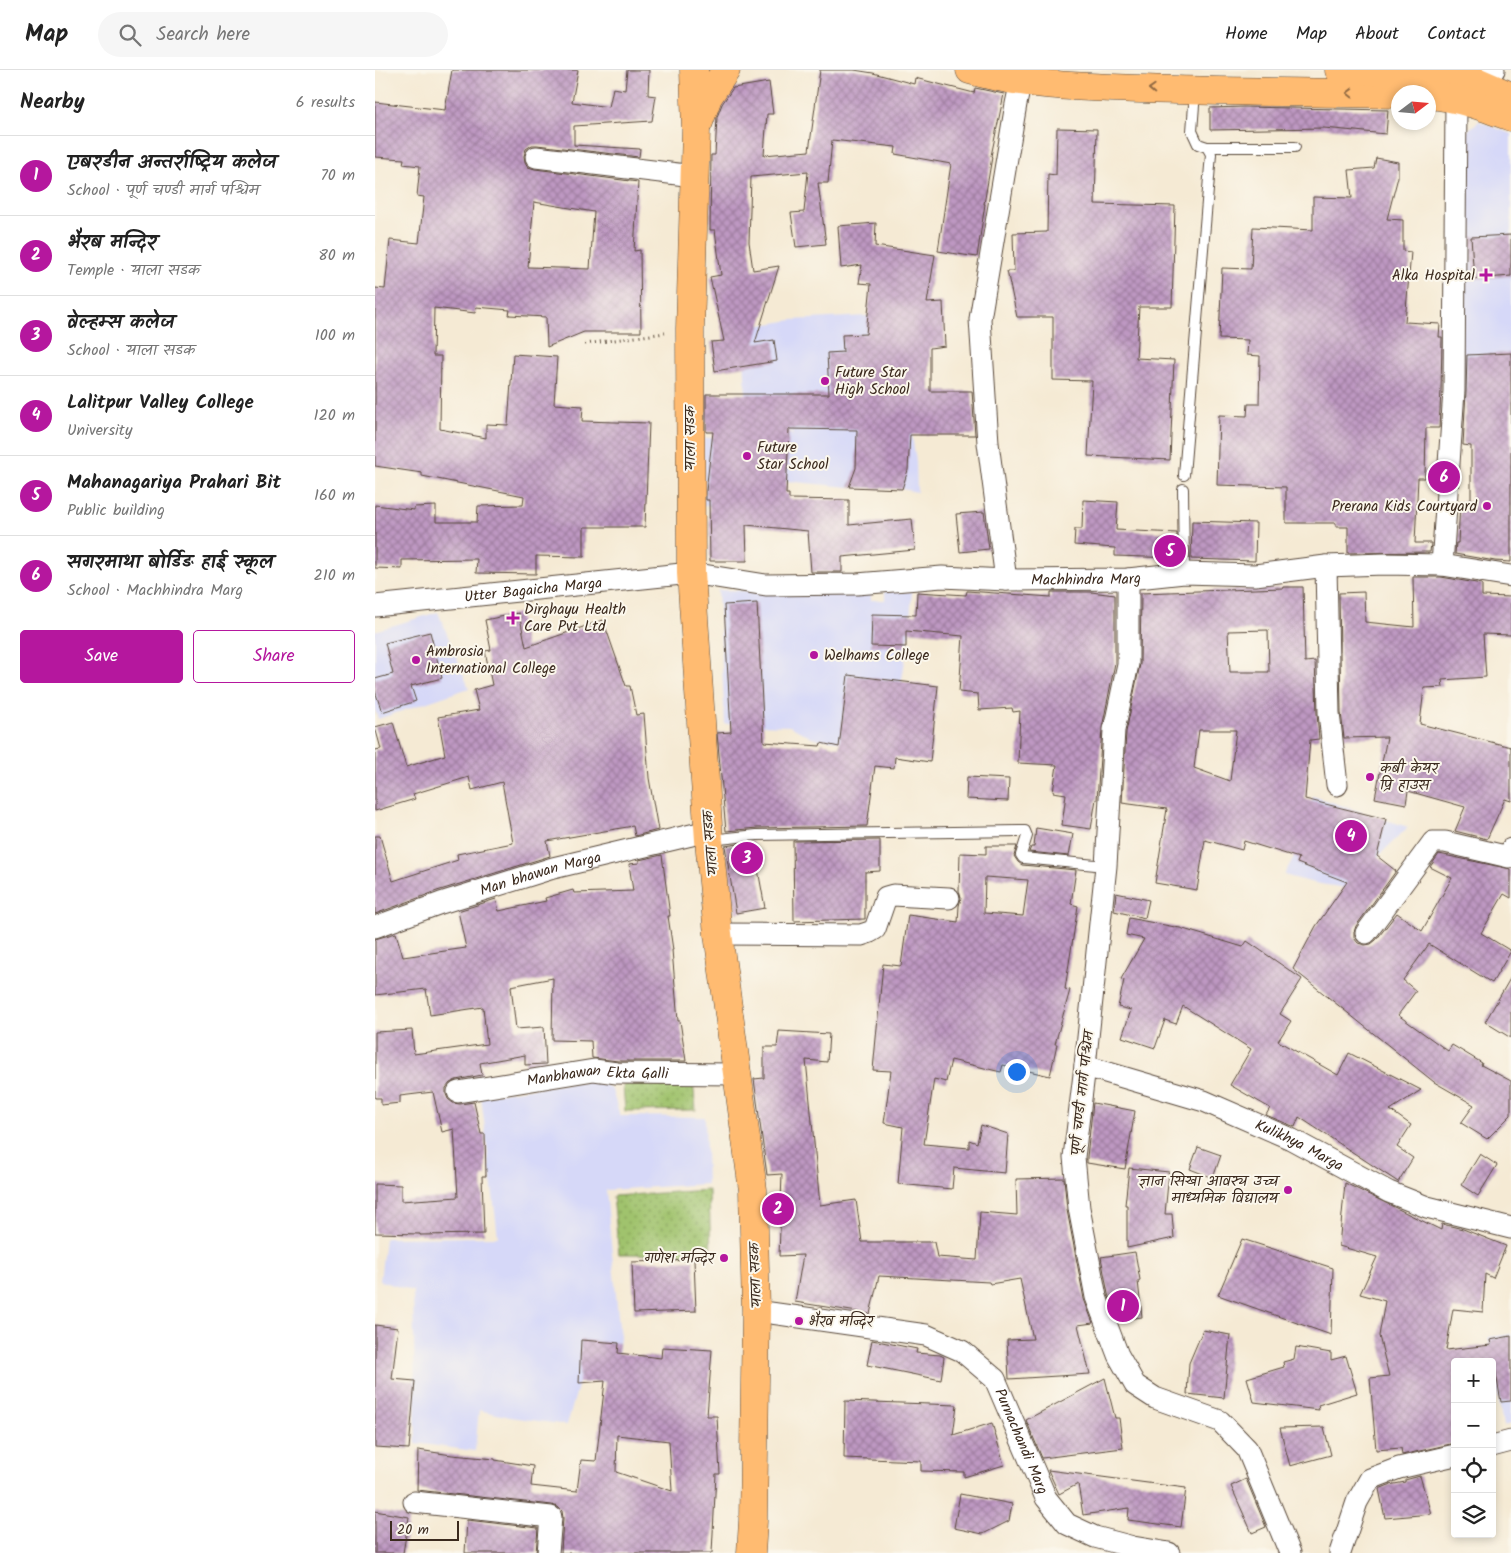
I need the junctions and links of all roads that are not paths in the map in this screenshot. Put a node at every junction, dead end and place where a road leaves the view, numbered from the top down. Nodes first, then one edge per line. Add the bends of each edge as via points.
1 (694, 70) edge
2 (726, 70) edge
3 (970, 70) edge
4 (1339, 70) edge
5 (1021, 81) junction
6 (1475, 83) edge
7 (1195, 91) junction
8 (1436, 93) edge
9 (1391, 94) edge
10 (1511, 96) edge
11 (1511, 117) edge
12 (696, 130) junction
13 (1207, 147) junction
14 (1295, 147) dead end
15 (536, 157) dead end
16 (694, 176) junction
17 (1183, 475) dead end
18 (1183, 489) dead end
19 (1326, 566) junction
20 (1442, 566) junction
21 (691, 573) junction
22 (1184, 573) junction
23 (1511, 576) edge
24 (1128, 579) junction
25 (1006, 580) junction
26 (375, 606) edge
27 (1337, 785) dead end
28 (709, 835) junction
29 (1511, 849) edge
30 (1106, 866) junction
31 (949, 898) dead end
32 (375, 927) edge
33 (1366, 933) dead end
34 (718, 934) junction
35 (1085, 1066) junction
36 (737, 1074) junction
37 (458, 1092) dead end
38 (1511, 1228) edge
39 (756, 1311) junction
40 (1511, 1441) edge
41 (1496, 1445) edge
42 (1451, 1455) edge
43 (414, 1502) dead end
44 (548, 1553) edge
45 (751, 1553) edge
46 (1169, 1553) edge
47 (1290, 1553) edge
48 (1340, 1553) edge

1 - 12 main road
2 - 12 main road via 708,97
3 - 5 main road
4 - 6 main road via 1437,74
7 -> 5 main road via 1051,86
5 - 25 street via 980,319 988,443
6 - 8 main road
6 - 10 main road
6 - 11 main road via 1478,105
6 - 20 street
9 -> 7 main road
7 - 13 lane via 1192,131 1198,144
12 - 16 main road, याला सडक
13 - 14 lane
13 - 17 lane via 1211,154
15 - 16 street
16 - 21 main road, याला सडक via 690,330
18 - 22 lane
19 - 20 street, Machhindra Marg
19 - 22 street, Machhindra Marg via 1255,575
19 - 27 street via 1329,712
20 - 23 street, Machhindra Marg
21 - 25 street, Machhindra Marg via 766,585 857,584 942,577
21 - 26 street, Utter Bagaicha Marga
21 - 28 main road, याला सडक
22 - 24 street, Machhindra Marg
24 - 25 street, Machhindra Marg
24 - 30 street, पूर्ण चण्डी मार्ग पश्चिम via 1128,664 1114,730
28 - 30 lane via 1025,831 1023,858
28 - 32 street, Man bhawan Marga via 553,868
28 - 34 main road, याला सडक
29 - 33 street via 1509,856 1433,842
30 - 35 street, पूर्ण चण्डी मार्ग पश्चिम
31 - 34 street via 886,897 875,928 861,935
34 - 36 main road, याला सडक
35 - 38 street, Kulikhya Marga via 1204,1101 1291,1139 1389,1192 1427,1207
35 - 47 street, पूर्ण चण्डी मार्ग पश्चिम via 1073,1157 1095,1297 1118,1355 1135,1386 1155,1398 1220,1421 1247,1449
36 - 37 street, Manbhawan Ekta Galli via 594,1070
36 - 39 main road, याला सडक via 753,1190
39 - 45 main road, याला सडक
39 - 46 street, Purnachandi Marg via 926,1336 962,1351 995,1379 1046,1498 1067,1524 1095,1537
40 - 41 street
42 - 48 street via 1370,1479 1357,1502
43 - 44 street via 551,1517

